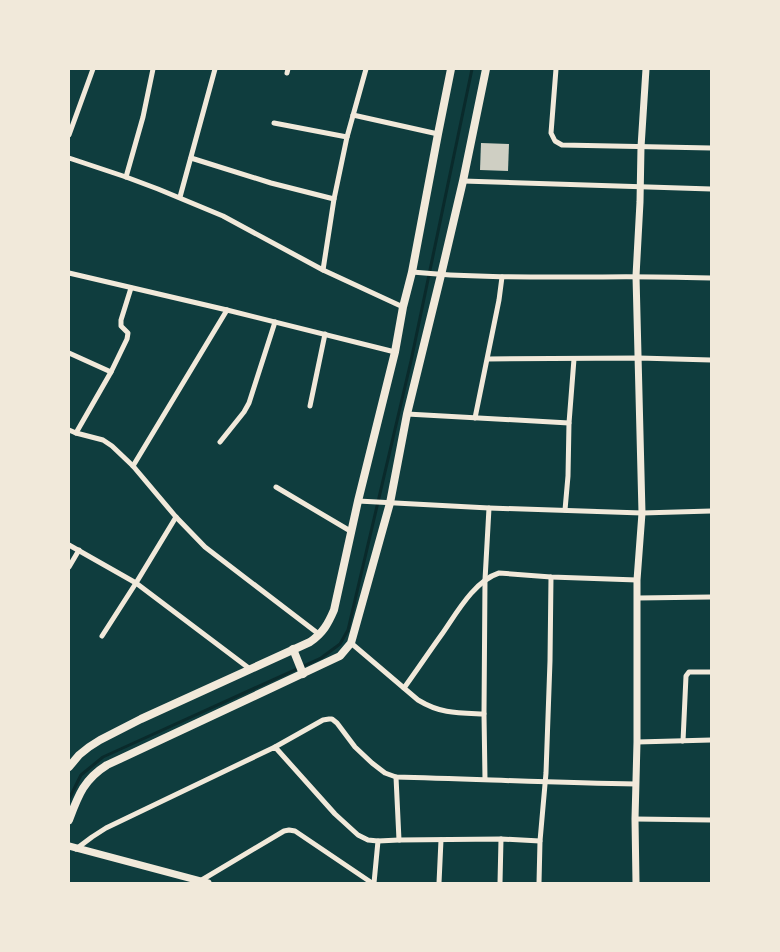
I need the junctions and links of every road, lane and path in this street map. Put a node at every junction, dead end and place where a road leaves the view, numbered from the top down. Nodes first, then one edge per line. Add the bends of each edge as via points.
1 (93, 69) edge
2 (152, 69) edge
3 (215, 69) edge
4 (366, 69) edge
5 (451, 69) edge
6 (486, 69) edge
7 (556, 69) edge
8 (646, 69) edge
9 (353, 115) junction
10 (71, 120) edge
11 (274, 123) dead end
12 (438, 134) junction
13 (69, 135) edge
14 (347, 137) junction
15 (641, 147) junction
16 (711, 148) edge
17 (69, 158) edge
18 (191, 158) junction
19 (126, 177) junction
20 (463, 181) junction
21 (641, 186) junction
22 (711, 189) edge
23 (180, 197) junction
24 (334, 199) junction
25 (323, 270) junction
26 (416, 272) junction
27 (69, 274) edge
28 (439, 275) junction
29 (636, 276) junction
30 (502, 277) junction
31 (711, 278) edge
32 (131, 288) junction
33 (403, 307) junction
34 (227, 310) junction
35 (275, 322) junction
36 (325, 334) junction
37 (395, 352) junction
38 (69, 354) edge
39 (639, 358) junction
40 (488, 359) junction
41 (574, 359) junction
42 (711, 360) edge
43 (111, 372) junction
44 (310, 406) dead end
45 (407, 414) junction
46 (476, 418) junction
47 (569, 423) junction
48 (69, 430) edge
49 (76, 433) junction
50 (220, 442) dead end
51 (134, 466) junction
52 (276, 487) dead end
53 (362, 501) junction
54 (390, 503) junction
55 (489, 508) junction
56 (565, 510) junction
57 (711, 511) edge
58 (642, 513) junction
59 (176, 517) junction
60 (352, 532) junction
61 (69, 544) edge
62 (79, 550) junction
63 (69, 567) edge
64 (551, 577) junction
65 (484, 580) junction
66 (637, 580) junction
67 (136, 583) junction
68 (711, 597) edge
69 (638, 598) junction
70 (320, 635) junction
71 (102, 636) dead end
72 (352, 643) junction
73 (295, 653) junction
74 (250, 670) junction
75 (302, 672) junction
76 (711, 672) edge
77 (404, 688) junction
78 (484, 714) junction
79 (711, 740) edge
80 (683, 741) junction
81 (637, 742) junction
82 (275, 747) junction
83 (69, 767) edge
84 (396, 777) junction
85 (485, 780) junction
86 (545, 783) junction
87 (636, 784) junction
88 (635, 819) junction
89 (69, 820) edge
90 (711, 820) edge
91 (501, 839) junction
92 (399, 840) junction
93 (441, 840) junction
94 (378, 841) junction
95 (540, 841) junction
96 (73, 848) edge
97 (200, 881) junction
98 (208, 883) edge
99 (373, 883) edge
100 (440, 883) edge
101 (500, 883) edge
102 (539, 883) edge
103 (636, 883) edge

1 - 10 street
2 - 19 street
3 - 18 street
4 - 9 street
5 - 12 main road
6 - 20 main road
7 - 15 street via 551,133 555,141 562,145
8 - 15 street
9 - 12 street
9 - 14 street
10 - 13 street
11 - 14 street
12 - 26 main road
14 - 24 street
15 - 16 street
15 - 21 street
17 - 19 street
18 - 23 street
18 - 24 street
19 - 23 street
20 - 21 street
20 - 28 main road
21 - 22 street
21 - 29 street
23 - 25 street via 239,224
24 - 25 street
25 - 33 street
26 - 28 street
26 - 33 main road
27 - 32 street
28 - 30 street
28 - 45 main road
29 - 30 street
29 - 31 street
29 - 39 street
30 - 40 street
32 - 34 street
32 - 43 street via 121,320 128,336
33 - 37 main road
34 - 35 street
34 - 51 street
35 - 36 street
35 - 50 street via 249,403
36 - 37 street
36 - 44 street
37 - 53 main road
38 - 43 street
39 - 41 street
39 - 42 street
39 - 58 street
40 - 41 street
40 - 46 street
41 - 47 street
43 - 49 street
45 - 46 street
45 - 54 main road
46 - 47 street
47 - 56 street
48 - 49 street
49 - 51 street via 107,443
51 - 59 street
52 - 60 street
53 - 54 street
53 - 60 main road
54 - 55 street
54 - 72 main road
55 - 56 street
55 - 65 street
56 - 58 street
57 - 58 street
58 - 66 street
59 - 67 street
59 - 70 street via 205,547
60 - 70 main road via 334,610
61 - 62 street
62 - 63 street
62 - 67 street
64 - 65 street via 499,573
64 - 66 street
64 - 86 street
65 - 77 street via 467,598
65 - 78 street
66 - 69 street
67 - 71 street
67 - 74 street
68 - 69 street
69 - 81 street
70 - 73 main road
72 - 75 main road via 340,656
72 - 77 street
73 - 74 main road
73 - 75 main road
74 - 83 main road via 100,740
75 - 89 main road via 97,771 78,796
76 - 80 street via 690,672 686,676
77 - 78 street via 435,709
78 - 85 street
79 - 80 street
80 - 81 street
81 - 87 street
82 - 84 street via 323,720 332,719 372,763
82 - 94 street via 352,830 368,840
82 - 96 street via 106,828
84 - 85 street
84 - 92 street
85 - 86 street
86 - 87 street
86 - 95 street
87 - 88 street
88 - 90 street
88 - 103 street
91 - 93 street
91 - 95 street
91 - 101 street
92 - 93 street
92 - 94 street
93 - 100 street
94 - 99 street
95 - 102 street
96 - 97 street
97 - 98 street
97 - 99 street via 289,830

